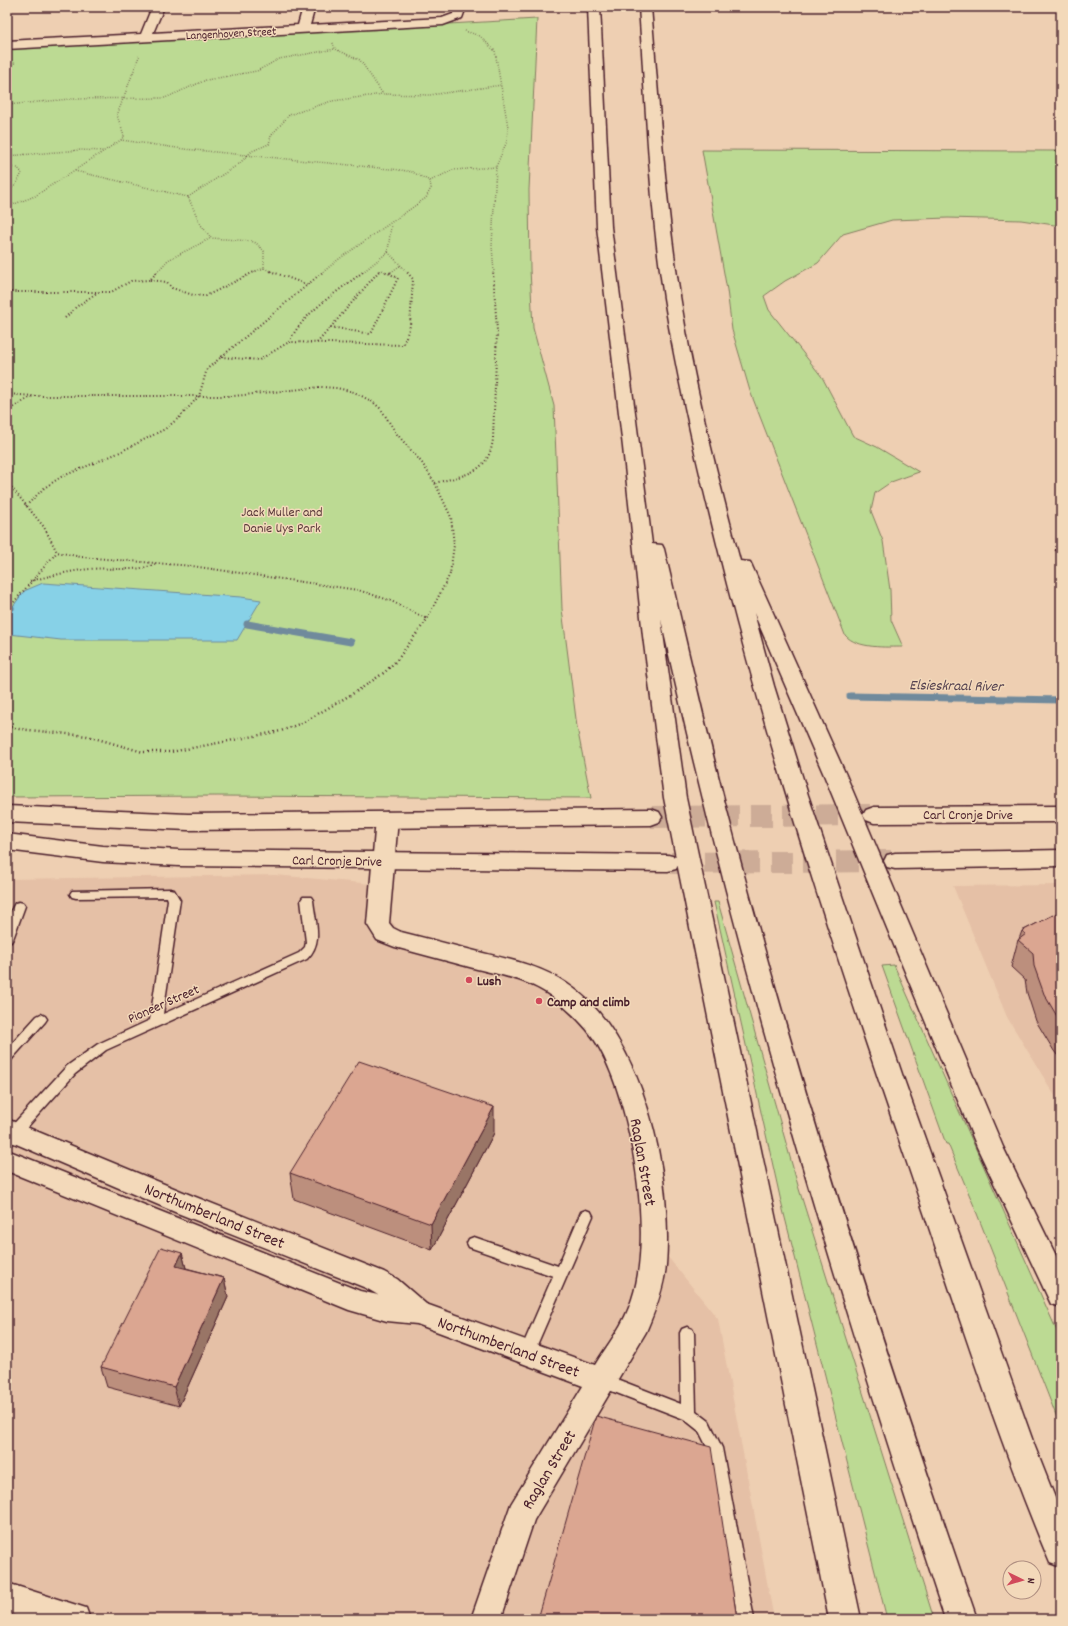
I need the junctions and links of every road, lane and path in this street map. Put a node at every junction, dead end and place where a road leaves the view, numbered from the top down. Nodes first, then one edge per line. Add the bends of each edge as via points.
1 (158, 7) edge
2 (309, 7) edge
3 (460, 7) edge
4 (594, 7) edge
5 (645, 7) edge
6 (303, 29) junction
7 (464, 30) dead end
8 (333, 41) dead end
9 (144, 43) junction
10 (7, 45) edge
11 (335, 49) junction
12 (502, 85) junction
13 (383, 94) junction
14 (122, 97) junction
15 (7, 105) edge
16 (121, 140) junction
17 (104, 151) junction
18 (248, 155) junction
19 (7, 156) edge
20 (7, 167) edge
21 (496, 167) junction
22 (75, 171) junction
23 (430, 181) junction
24 (7, 191) edge
25 (188, 197) junction
26 (7, 207) edge
27 (391, 224) junction
28 (211, 238) junction
29 (388, 252) junction
30 (401, 265) junction
31 (264, 268) junction
32 (390, 273) junction
33 (150, 280) junction
34 (308, 285) junction
35 (11, 292) dead end
36 (98, 292) junction
37 (65, 318) dead end
38 (331, 327) junction
39 (289, 342) junction
40 (318, 342) junction
41 (221, 357) junction
42 (7, 394) edge
43 (33, 396) junction
44 (199, 396) junction
45 (7, 411) edge
46 (632, 447) junction
47 (7, 482) edge
48 (435, 483) junction
49 (26, 506) junction
50 (718, 512) junction
51 (1055, 550) dead end
52 (57, 552) junction
53 (1061, 553) edge
54 (158, 563) junction
55 (30, 581) junction
56 (7, 610) edge
57 (427, 619) junction
58 (7, 726) edge
59 (7, 814) edge
60 (1061, 814) edge
61 (874, 815) tunnel mouth
62 (651, 817) tunnel mouth
63 (387, 819) junction
64 (7, 842) edge
65 (1061, 858) edge
66 (384, 861) junction
67 (895, 861) tunnel mouth
68 (668, 863) tunnel mouth
69 (76, 894) dead end
70 (307, 900) dead end
71 (19, 906) dead end
72 (7, 939) edge
73 (41, 1019) dead end
74 (156, 1023) junction
75 (7, 1057) edge
76 (9, 1133) edge
77 (7, 1160) edge
78 (586, 1216) dead end
79 (474, 1243) dead end
80 (561, 1273) junction
81 (1061, 1295) edge
82 (416, 1312) junction
83 (687, 1333) dead end
84 (527, 1352) junction
85 (601, 1380) junction
86 (689, 1414) junction
87 (1061, 1552) edge
88 (7, 1598) edge
89 (75, 1619) edge
90 (486, 1619) edge
91 (746, 1619) edge
92 (845, 1619) edge
93 (961, 1619) edge

1 - 9 street
2 - 6 street
3 - 6 street, Langenhoven Street via 455,18 443,21
4 - 46 main road via 604,227
5 - 50 main road via 663,229 672,297 691,397
6 - 9 street, Langenhoven Street
7 - 12 path via 480,36 495,50
8 - 11 path
9 - 10 street, Langenhoven Street
9 - 14 path
11 - 13 path via 360,60
11 - 14 path via 279,59 258,71 206,80 165,98
12 - 13 path via 430,95
12 - 21 path via 508,127 507,141
13 - 18 path via 332,101 289,115 271,136 269,144
14 - 15 path
14 - 16 path via 117,114 124,136
16 - 17 path
16 - 18 path
17 - 19 path via 81,150
17 - 22 path
18 - 23 path via 401,170 412,172
18 - 25 path via 239,164
20 - 24 path via 18,168 22,173 16,185
21 - 23 path via 452,170
21 - 48 path via 492,246 498,331 491,454 485,463 467,473
22 - 25 path
22 - 26 path via 35,196
23 - 27 path via 431,188 426,198
25 - 28 path via 201,225
27 - 29 path
27 - 34 path via 339,259
28 - 31 path via 256,243 264,250
28 - 33 path via 168,260
29 - 30 path
29 - 39 path via 327,298 294,329
30 - 32 path
30 - 40 path via 413,279 410,326 403,345
31 - 33 path via 206,296 193,295 172,288 166,282
31 - 34 path
32 - 38 path via 379,271
32 - 38 path via 398,278 370,334
33 - 36 path via 126,283 116,291
34 - 41 path
35 - 36 path
36 - 37 path
38 - 40 path
39 - 40 path
39 - 41 path via 259,360
41 - 44 path via 207,369
42 - 43 path
43 - 44 path
43 - 45 path
44 - 48 path via 241,396 321,387 354,392 381,409 396,433 422,463
44 - 49 path via 165,429 118,453 60,477 44,488
46 - 92 main road via 652,636 675,798
46 - 93 main road via 712,795 789,1081 910,1469
47 - 49 path
48 - 57 path via 451,517 454,545 450,574
49 - 52 path via 44,527
50 - 81 main road via 780,646 982,1127
50 - 87 main road via 764,686 797,795 890,1077 1020,1447
51 - 53 path
52 - 54 path
52 - 55 path
54 - 55 path via 144,569 101,567
54 - 57 path via 358,590 389,600
55 - 56 path
57 - 58 path via 385,672 337,704 281,731 171,752 143,752 87,736
59 - 63 main road via 188,822
60 - 61 main road, Carl Cronje Drive
62 - 63 main road
63 - 66 street, Raglan Street
64 - 66 main road, Carl Cronje Drive via 40,848 138,857
65 - 67 main road
66 - 68 main road, Carl Cronje Drive
66 - 85 street, Raglan Street via 378,924 386,934 413,944 527,973 558,989 596,1025 610,1043 626,1079 647,1163 653,1212 653,1266 646,1299 636,1323
69 - 74 lane via 170,893 174,900
70 - 74 lane, Pioneer Street via 312,942 303,956
71 - 72 lane
73 - 75 lane
74 - 76 lane, Pioneer Street via 102,1047 71,1070
76 - 82 street, Northumberland Street via 375,1280
77 - 82 street, Northumberland Street via 358,1302
78 - 80 lane
79 - 80 lane
80 - 84 lane
82 - 84 street, Northumberland Street
83 - 86 lane
84 - 85 street, Northumberland Street
85 - 86 lane
85 - 90 street, Raglan Street via 521,1514
86 - 91 lane via 704,1426 715,1448
88 - 89 street

